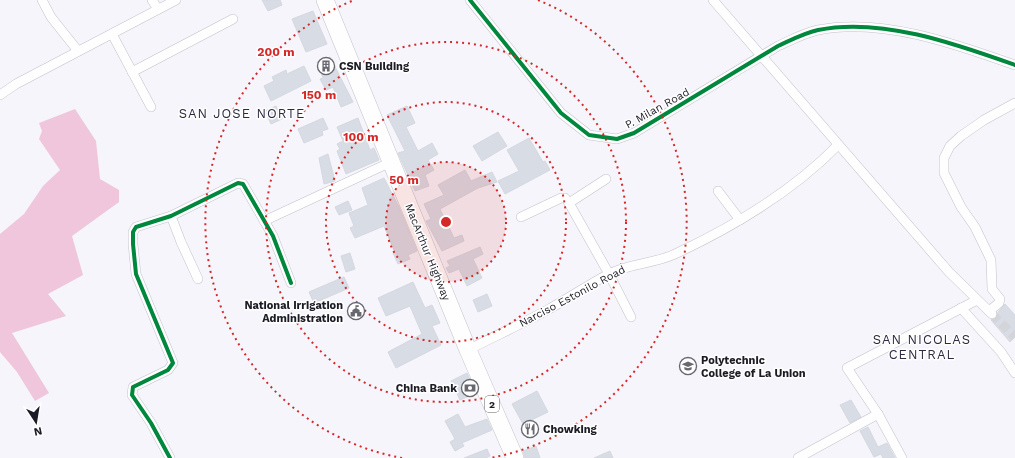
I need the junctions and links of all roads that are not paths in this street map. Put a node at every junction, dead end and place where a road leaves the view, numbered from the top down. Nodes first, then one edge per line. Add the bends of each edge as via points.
1 (42, 0) edge
2 (152, 0) edge
3 (176, 0) edge
4 (325, 0) edge
5 (470, 0) edge
6 (713, 0) edge
7 (158, 9) junction
8 (233, 19) dead end
9 (112, 34) junction
10 (78, 51) junction
11 (762, 57) junction
12 (1015, 65) edge
13 (132, 72) junction
14 (0, 96) edge
15 (1015, 103) edge
16 (151, 107) dead end
17 (838, 146) junction
18 (391, 162) junction
19 (606, 179) dead end
20 (718, 191) dead end
21 (569, 203) junction
22 (171, 216) junction
23 (521, 217) dead end
24 (740, 220) junction
25 (264, 221) junction
26 (609, 274) junction
27 (198, 279) dead end
28 (291, 283) dead end
29 (977, 300) junction
30 (961, 308) junction
31 (631, 317) dead end
32 (468, 350) junction
33 (1015, 373) edge
34 (878, 414) junction
35 (814, 455) edge
36 (170, 458) edge
37 (515, 458) edge
38 (798, 458) edge
39 (902, 458) edge

1 - 10 street via 51,17
2 - 7 street
3 - 7 street
4 - 18 highway, MacArthur Highway / 2
5 - 11 street, P. Milan Road via 562,113 589,135 617,139 634,132
6 - 11 street
7 - 9 street
8 - 13 street
9 - 10 street
9 - 13 street
10 - 14 street via 16,84
11 - 12 street, P. Milan Road via 802,34 835,27 858,27 889,28
11 - 17 street
13 - 16 street
15 - 29 street via 961,136 950,146 944,158 944,173 991,260 992,289 1000,299 991,313
17 - 24 street, Narciso Estonilo Road via 822,162 771,202
17 - 29 street via 949,272
18 - 25 street
18 - 32 highway, MacArthur Highway / 2
19 - 21 street
20 - 24 street
21 - 23 street via 565,198 561,198
21 - 26 street
22 - 25 street via 241,183 245,185
22 - 27 street
22 - 36 street via 136,227 133,232 133,244 137,278 173,362 172,367 139,383 131,390 138,407 151,423
24 - 26 street, Narciso Estonilo Road via 674,254 627,266
25 - 28 street
26 - 31 street
26 - 32 street, Narciso Estonilo Road via 549,309
29 - 30 street
30 - 33 street via 1001,352
30 - 34 street via 847,368
32 - 37 highway, MacArthur Highway / 2
34 - 35 street
34 - 39 street
35 - 38 street

